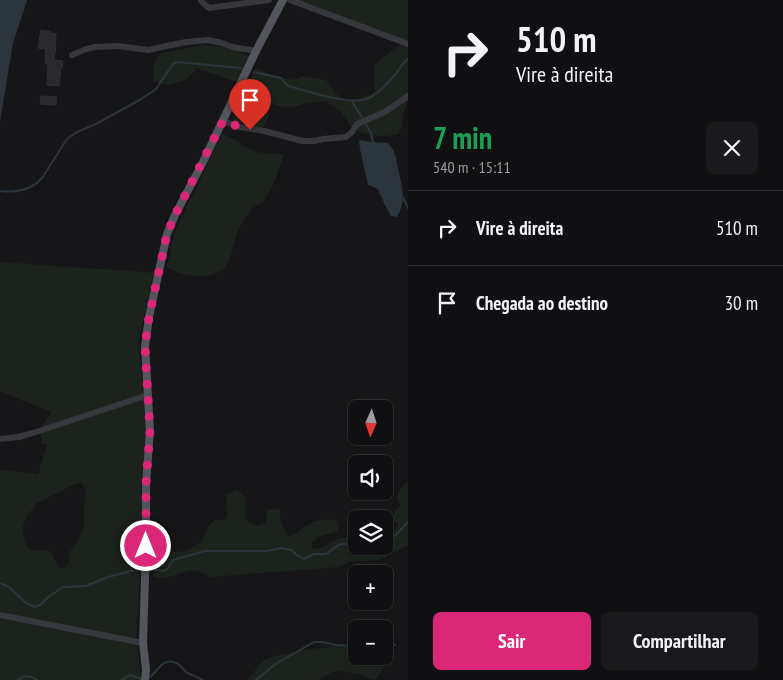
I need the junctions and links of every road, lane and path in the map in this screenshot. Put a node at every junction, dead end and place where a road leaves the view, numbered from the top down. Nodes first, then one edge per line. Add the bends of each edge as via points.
1 (201, 0) edge
2 (269, 0) edge
3 (282, 0) edge
4 (290, 0) edge
5 (408, 44) edge
6 (256, 51) junction
7 (72, 55) dead end
8 (408, 96) edge
9 (223, 121) junction
10 (148, 395) junction
11 (0, 439) edge
12 (0, 615) edge
13 (143, 643) junction
14 (145, 680) edge

1 - 2 street via 206,7 212,8
3 - 6 main road
4 - 5 street
6 - 7 street via 208,40 148,50 95,47
6 - 9 main road
8 - 9 street via 385,112 358,124 346,137 314,142
9 - 10 main road via 167,234 145,346
10 - 11 street via 33,433
10 - 13 main road via 150,431
12 - 13 street
13 - 14 main road

